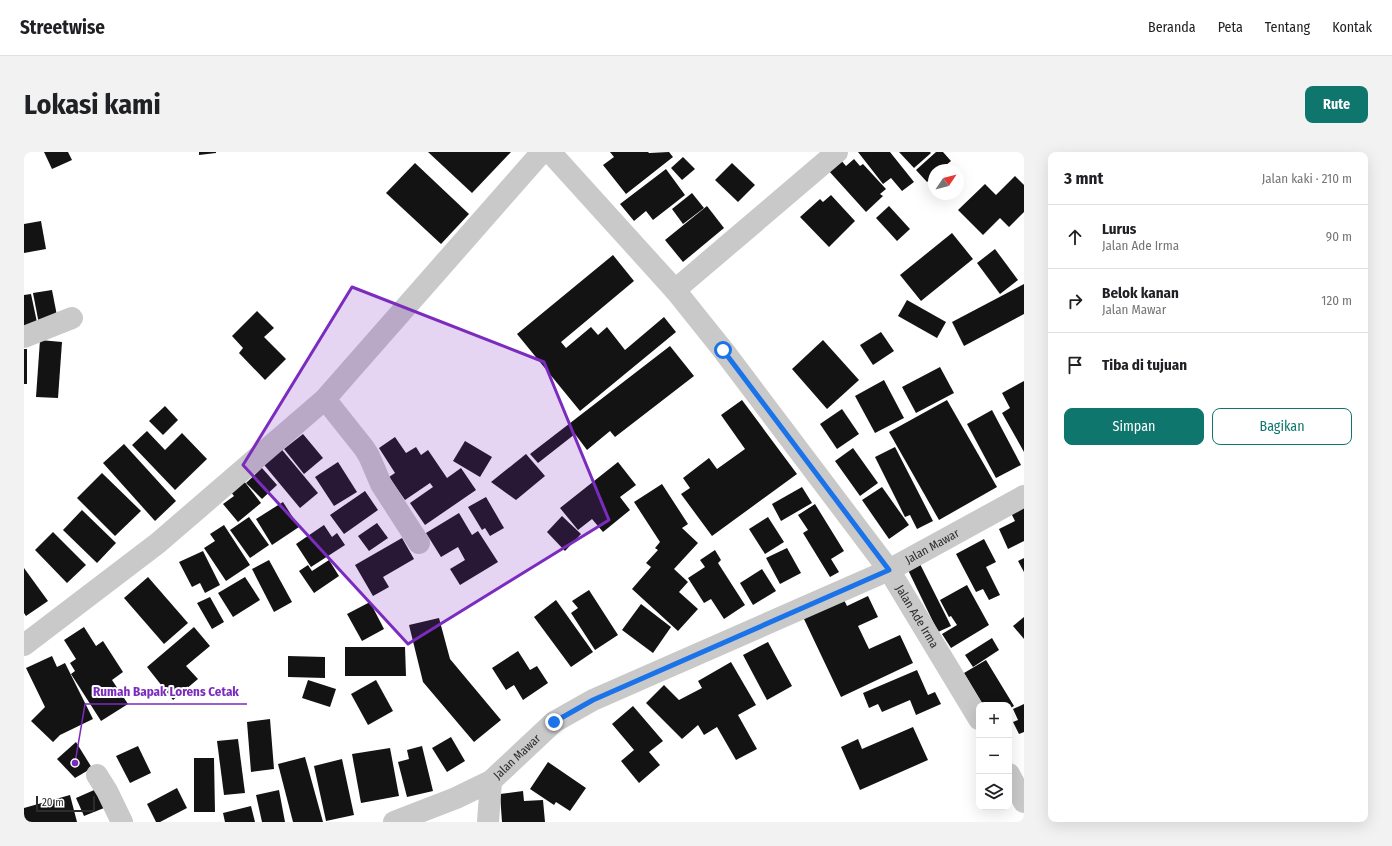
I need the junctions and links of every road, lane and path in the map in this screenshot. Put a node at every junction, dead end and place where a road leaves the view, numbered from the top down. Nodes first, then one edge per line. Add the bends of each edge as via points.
1 (542, 152) edge
2 (550, 152) edge
3 (837, 152) edge
4 (675, 290) junction
5 (72, 318) dead end
6 (24, 337) edge
7 (325, 399) junction
8 (1024, 496) edge
9 (419, 543) dead end
10 (889, 570) junction
11 (24, 645) edge
12 (976, 714) edge
13 (97, 775) dead end
14 (1012, 780) edge
15 (491, 781) junction
16 (1024, 802) edge
17 (122, 822) edge
18 (394, 822) edge
19 (488, 822) edge

1 - 7 street
2 - 4 street, Jalan Ade Irma
3 - 4 street
4 - 10 street, Jalan Ade Irma
5 - 6 street
7 - 9 street via 369,456 381,484
7 - 11 street via 158,543
8 - 10 street, Jalan Mawar
10 - 12 street, Jalan Ade Irma
10 - 15 street, Jalan Mawar via 593,700 554,722
13 - 17 street
14 - 16 street
15 - 18 street, Jalan Mawar via 456,798
15 - 19 street

